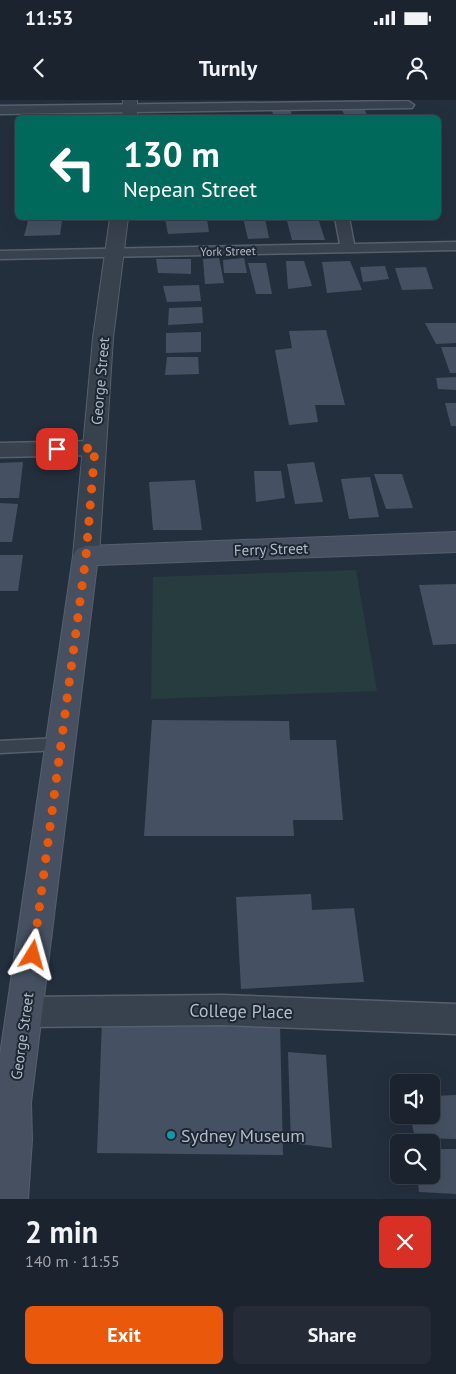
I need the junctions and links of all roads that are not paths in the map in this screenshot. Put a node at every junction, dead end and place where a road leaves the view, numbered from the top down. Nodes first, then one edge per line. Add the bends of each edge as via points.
1 (408, 105) dead end
2 (319, 108) edge
3 (130, 109) edge
4 (0, 110) edge
5 (119, 220) edge
6 (342, 220) edge
7 (456, 246) edge
8 (348, 248) junction
9 (116, 254) junction
10 (0, 255) edge
11 (95, 448) junction
12 (0, 450) edge
13 (456, 542) edge
14 (86, 556) junction
15 (61, 744) junction
16 (0, 747) edge
17 (25, 1012) junction
18 (456, 1019) edge
19 (8, 1199) edge

1 - 2 street
2 - 3 street
3 - 4 street
5 - 9 street, George Street
6 - 8 street
7 - 8 street, York Street
8 - 9 street, York Street
9 - 10 street, York Street
9 - 11 street, George Street via 103,338
11 - 12 street
11 - 14 street, George Street
13 - 14 main road, Ferry Street
14 - 15 main road, George Street
15 - 16 lane
15 - 17 main road, George Street
17 - 18 street, College Place via 223,1010
17 - 19 main road, George Street via 12,1103

